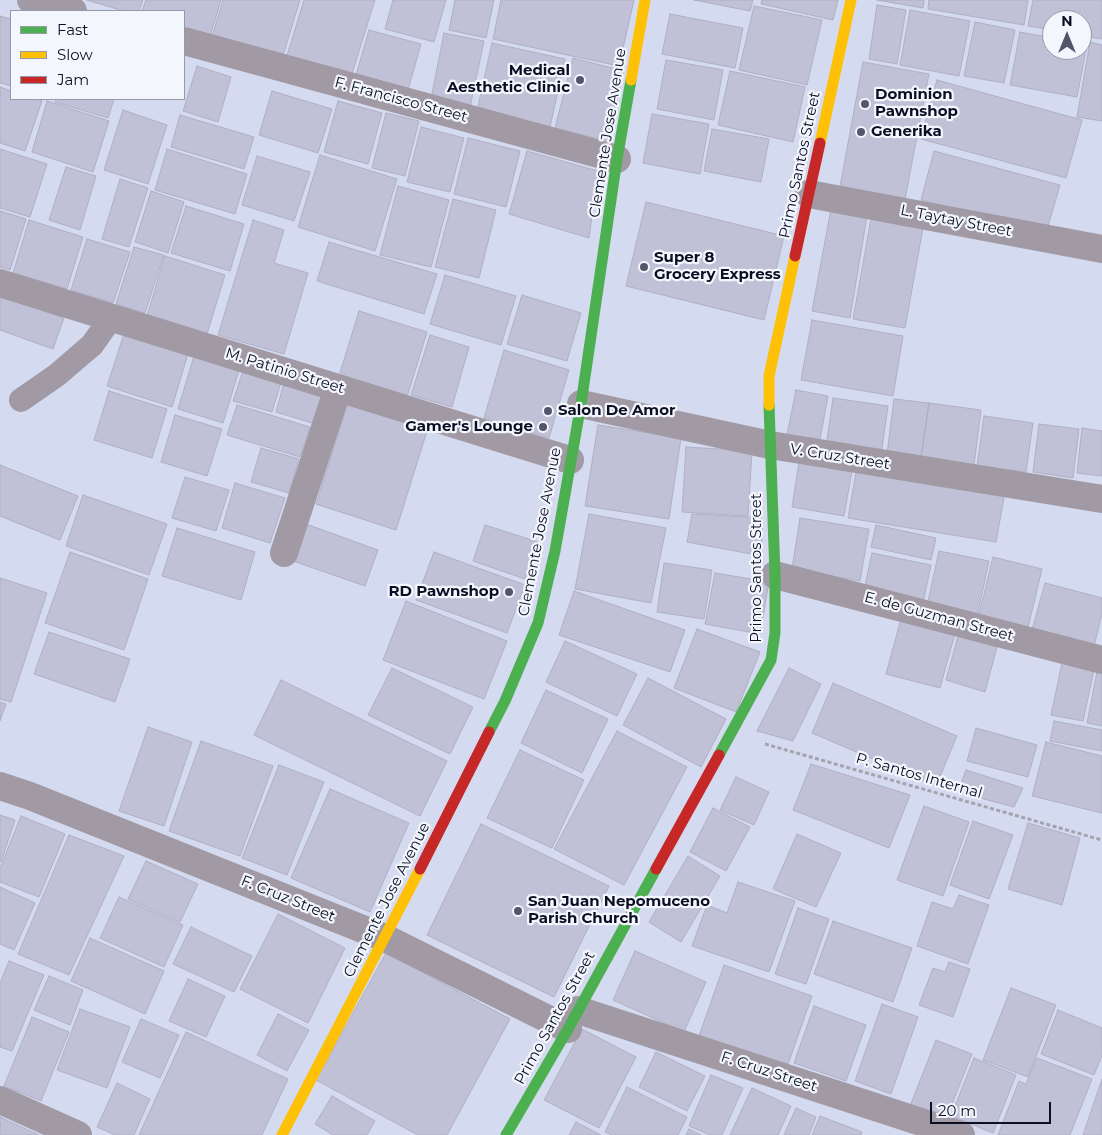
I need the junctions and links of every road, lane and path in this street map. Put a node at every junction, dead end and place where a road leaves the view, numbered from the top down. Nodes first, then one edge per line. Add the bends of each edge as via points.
1 (31, 0) edge
2 (645, 0) edge
3 (851, 0) edge
4 (69, 10) edge
5 (185, 41) edge
6 (618, 159) junction
7 (809, 194) junction
8 (1102, 249) edge
9 (0, 283) edge
10 (111, 318) junction
11 (338, 388) junction
12 (21, 400) dead end
13 (581, 404) junction
14 (770, 445) junction
15 (570, 460) junction
16 (1102, 499) edge
17 (284, 552) dead end
18 (775, 575) junction
19 (1102, 660) edge
20 (730, 735) junction
21 (0, 786) edge
22 (1102, 840) edge
23 (385, 938) junction
24 (573, 1019) junction
25 (0, 1100) edge
26 (78, 1135) edge
27 (282, 1135) edge
28 (506, 1135) edge
29 (961, 1135) edge

1 - 4 street
2 - 6 street, Clemente Jose Avenue
3 - 7 street, Primo Santos Street
5 - 6 street, F. Francisco Street
6 - 13 street, Clemente Jose Avenue
7 - 8 street, L. Taytay Street
7 - 14 street, Primo Santos Street via 769,376
9 - 10 street, M. Patinio Street
10 - 11 street, M. Patinio Street
10 - 12 lane via 92,345
11 - 15 street, M. Patinio Street
11 - 17 street
13 - 14 street, V. Cruz Street
13 - 15 street, Clemente Jose Avenue
14 - 16 street, V. Cruz Street
14 - 18 street, Primo Santos Street
15 - 23 street, Clemente Jose Avenue via 555,551 538,623 505,701
18 - 19 street, E. de Guzman Street
18 - 20 street, Primo Santos Street via 775,633 771,660
20 - 22 path, P. Santos Internal
20 - 24 street, Primo Santos Street
21 - 23 street, F. Cruz Street
23 - 24 street, F. Cruz Street
23 - 27 street, Clemente Jose Avenue
24 - 28 street, Primo Santos Street
24 - 29 street, F. Cruz Street
25 - 26 street

